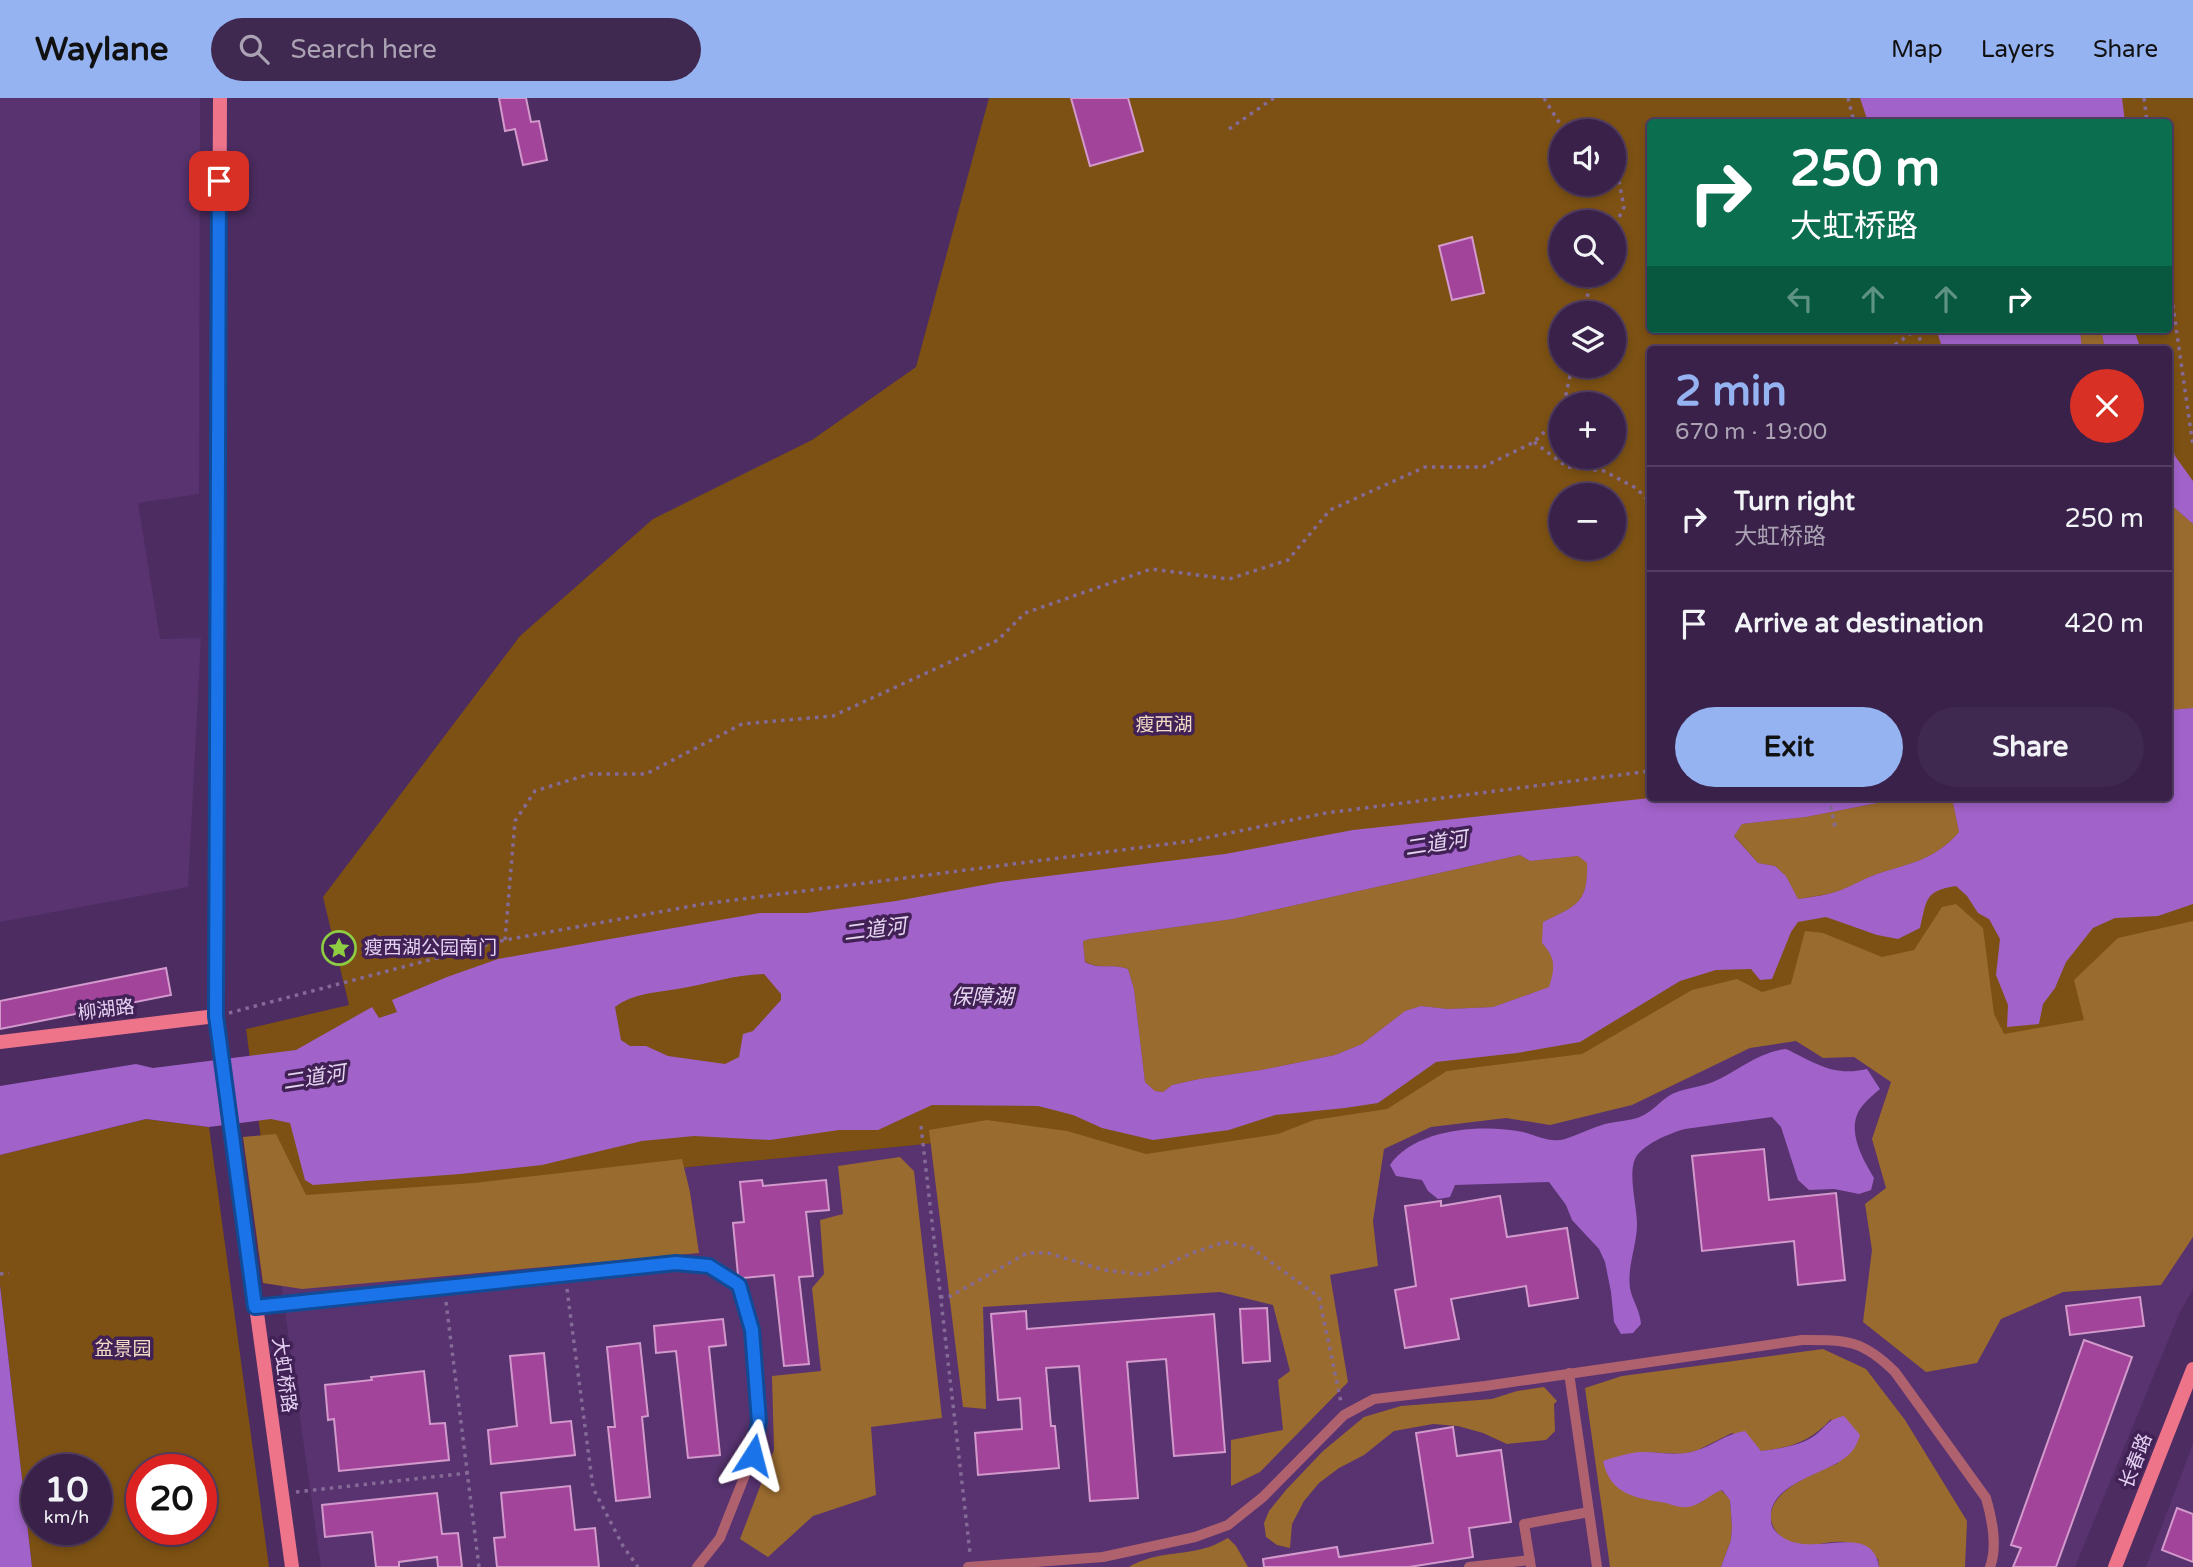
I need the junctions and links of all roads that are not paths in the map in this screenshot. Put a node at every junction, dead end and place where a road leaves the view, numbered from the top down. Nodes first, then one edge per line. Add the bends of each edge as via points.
1 (220, 98) edge
2 (216, 1016) junction
3 (0, 1042) edge
4 (255, 1307) junction
5 (2193, 1369) edge
6 (1569, 1373) junction
7 (1589, 1511) junction
8 (1530, 1564) edge
9 (970, 1566) edge
10 (292, 1567) edge
11 (697, 1567) edge
12 (1469, 1567) edge
13 (1598, 1567) edge
14 (1990, 1567) edge
15 (2115, 1567) edge

1 - 2 street, 大虹桥路
2 - 3 street, 柳湖路
2 - 4 street, 大虹桥路
4 - 10 street, 大虹桥路
4 - 11 lane via 676,1263 709,1266 739,1285 752,1330 759,1422 753,1455 720,1538
5 - 15 street, 长春路
6 - 7 lane
6 - 9 lane via 1374,1399 1344,1415 1263,1497 1228,1525 1195,1537 1103,1557
6 - 14 lane via 1802,1340 1860,1345 1895,1372 1986,1498 1993,1538
7 - 8 lane via 1524,1524
7 - 13 lane
8 - 12 lane

